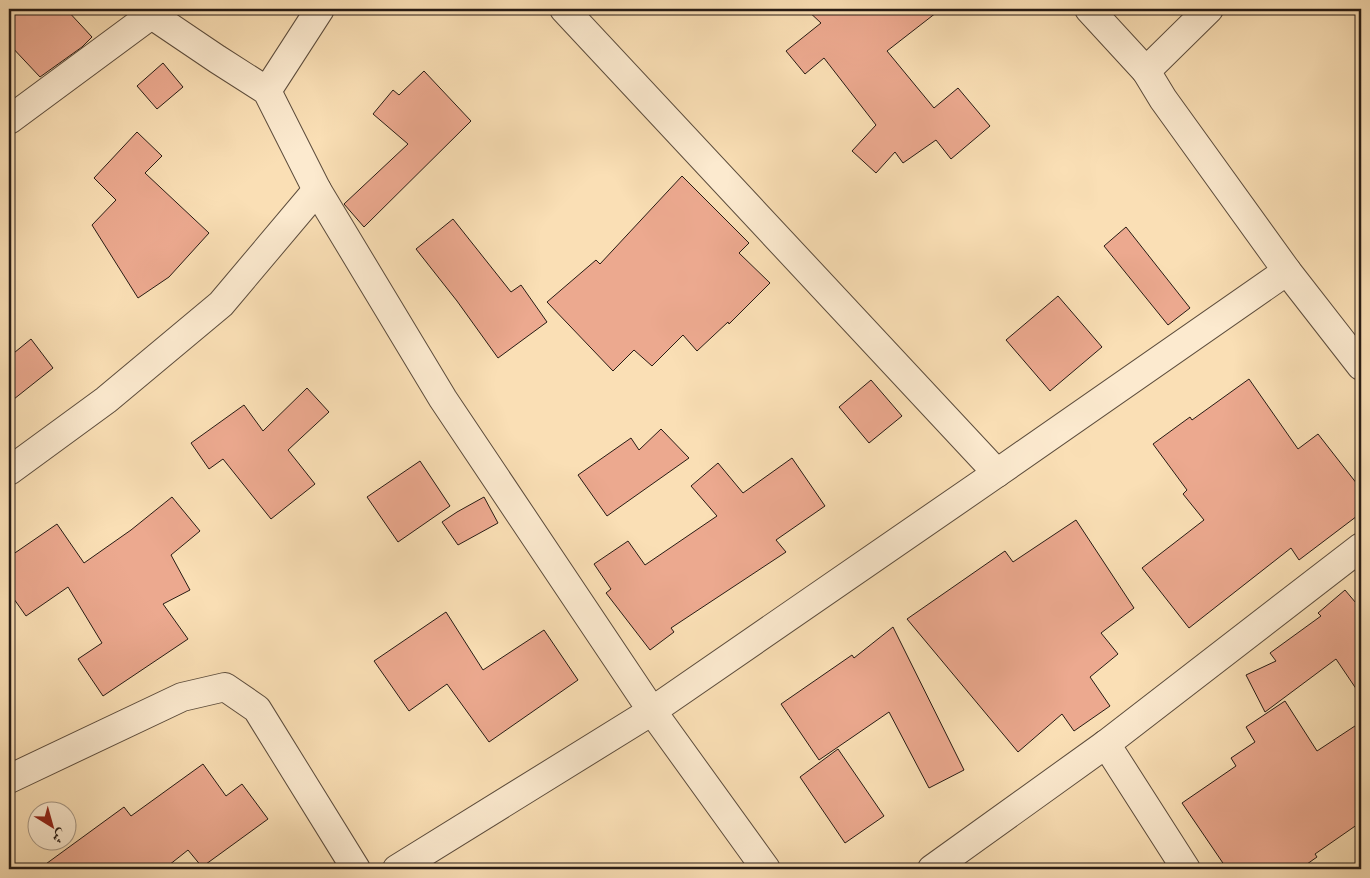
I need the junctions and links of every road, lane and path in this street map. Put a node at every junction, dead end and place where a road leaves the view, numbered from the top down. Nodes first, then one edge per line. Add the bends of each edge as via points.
1 (320, 9) edge
2 (564, 9) edge
3 (1090, 9) edge
4 (1209, 9) edge
5 (147, 12) edge
6 (1146, 71) junction
7 (267, 91) junction
8 (9, 120) edge
9 (316, 190) junction
10 (1287, 271) junction
11 (1361, 366) edge
12 (9, 471) edge
13 (997, 473) junction
14 (1361, 546) edge
15 (652, 711) junction
16 (1106, 744) junction
17 (9, 779) edge
18 (356, 869) edge
19 (397, 869) edge
20 (766, 869) edge
21 (932, 869) edge
22 (1186, 869) edge

1 - 7 street
2 - 13 street
3 - 6 street
4 - 6 street
5 - 7 street
5 - 8 street
6 - 10 street
7 - 9 street
9 - 12 street via 221,304 106,400
9 - 15 street via 443,399
10 - 11 street
10 - 13 street
13 - 15 street
14 - 16 street
15 - 19 street
15 - 20 street
16 - 21 street
16 - 22 street
17 - 18 street via 182,697 225,687 257,709

